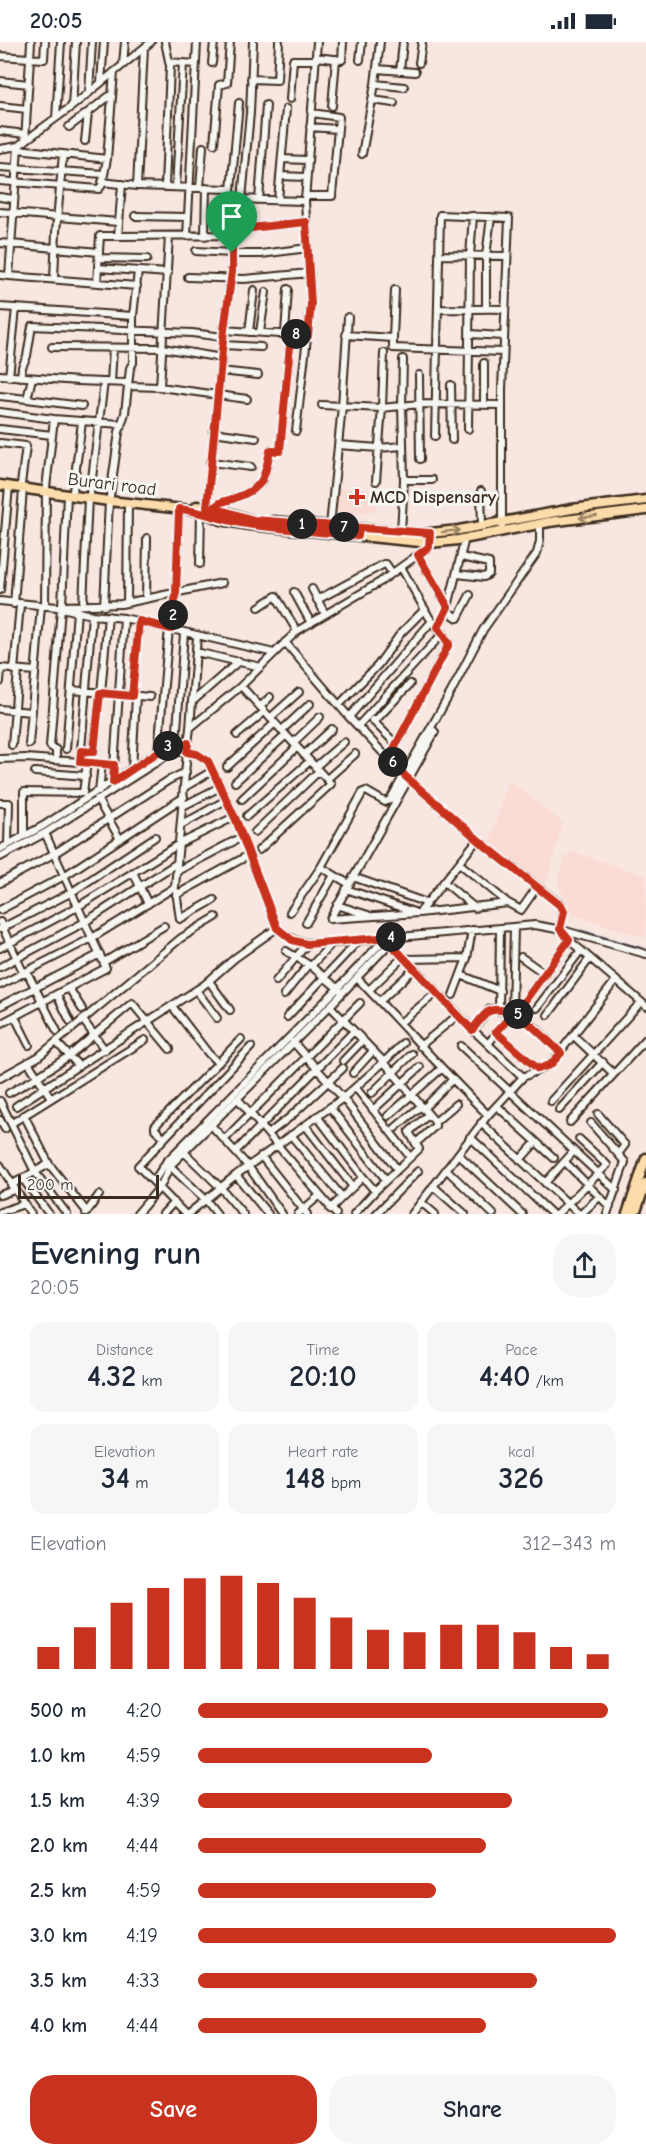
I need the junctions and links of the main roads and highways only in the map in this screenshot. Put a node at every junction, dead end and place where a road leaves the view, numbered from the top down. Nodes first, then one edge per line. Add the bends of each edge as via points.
1 (3, 484) edge
2 (109, 499) junction
3 (646, 500) edge
4 (207, 509) junction
5 (646, 510) edge
6 (502, 527) junction
7 (359, 532) junction
8 (646, 1158) edge
9 (646, 1183) edge
10 (627, 1214) edge
11 (635, 1214) edge

1 - 2 main road, Burari road
2 - 4 main road, Burari road
2 - 4 main road, Burari road
3 - 6 main road, Burari road via 572,510
4 - 7 main road, Burari road via 254,520
4 - 7 main road, Burari road via 221,520 249,525
5 -> 6 main road, Burari road
7 -> 6 main road, Burari road via 430,533
6 - 7 main road, Burari road via 430,543
8 - 10 main road
9 - 11 main road

